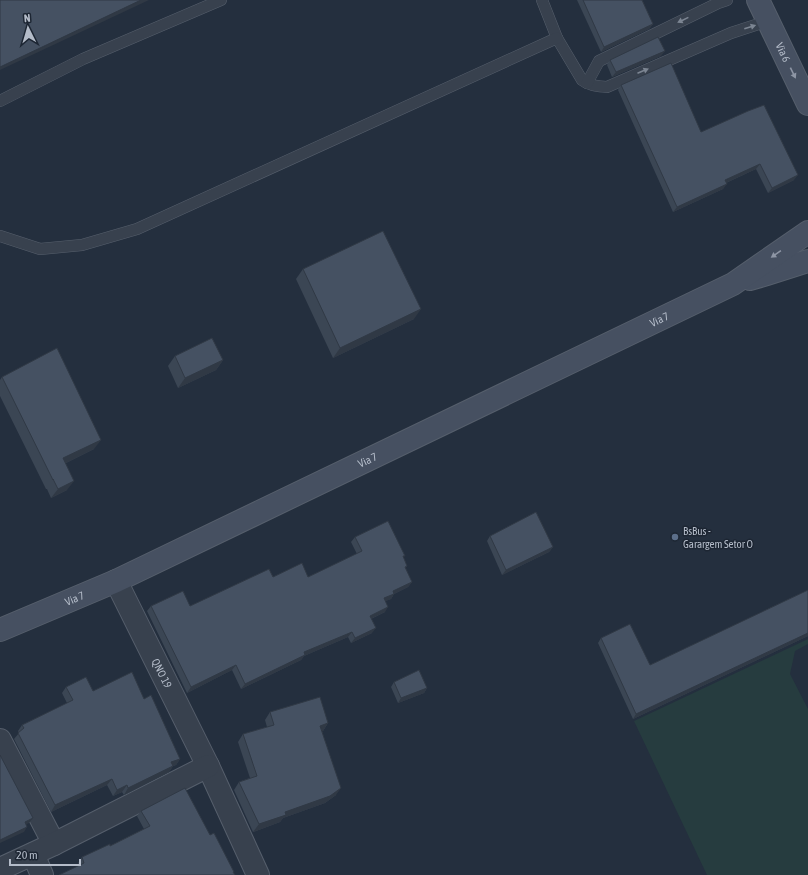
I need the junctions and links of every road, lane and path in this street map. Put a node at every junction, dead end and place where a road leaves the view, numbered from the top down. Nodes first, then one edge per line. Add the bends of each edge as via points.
1 (221, 0) edge
2 (542, 0) edge
3 (726, 0) edge
4 (758, 0) edge
5 (768, 21) junction
6 (557, 38) junction
7 (587, 83) junction
8 (0, 101) edge
9 (808, 104) edge
10 (808, 232) edge
11 (0, 236) edge
12 (808, 261) edge
13 (733, 284) junction
14 (116, 581) junction
15 (0, 630) edge
16 (0, 740) edge
17 (208, 766) junction
18 (54, 844) junction
19 (33, 854) junction
20 (0, 869) edge
21 (42, 875) edge
22 (258, 875) edge

1 - 8 lane via 83,59
2 - 6 lane
3 -> 7 lane via 599,61
4 - 5 main road, Via 6
7 -> 5 lane via 607,87 731,33
5 -> 9 main road, Via 6
6 - 7 lane via 582,80
6 - 11 lane via 137,228 82,245 40,249
10 -> 13 main road, Via 7
12 - 13 main road, Via 7
13 - 14 main road, Via 7
14 - 15 main road, Via 7
14 - 17 street, QNO 19
16 - 18 street
17 - 18 street
17 - 22 street, QNO 19
18 - 19 street
19 - 20 street
19 - 21 street

